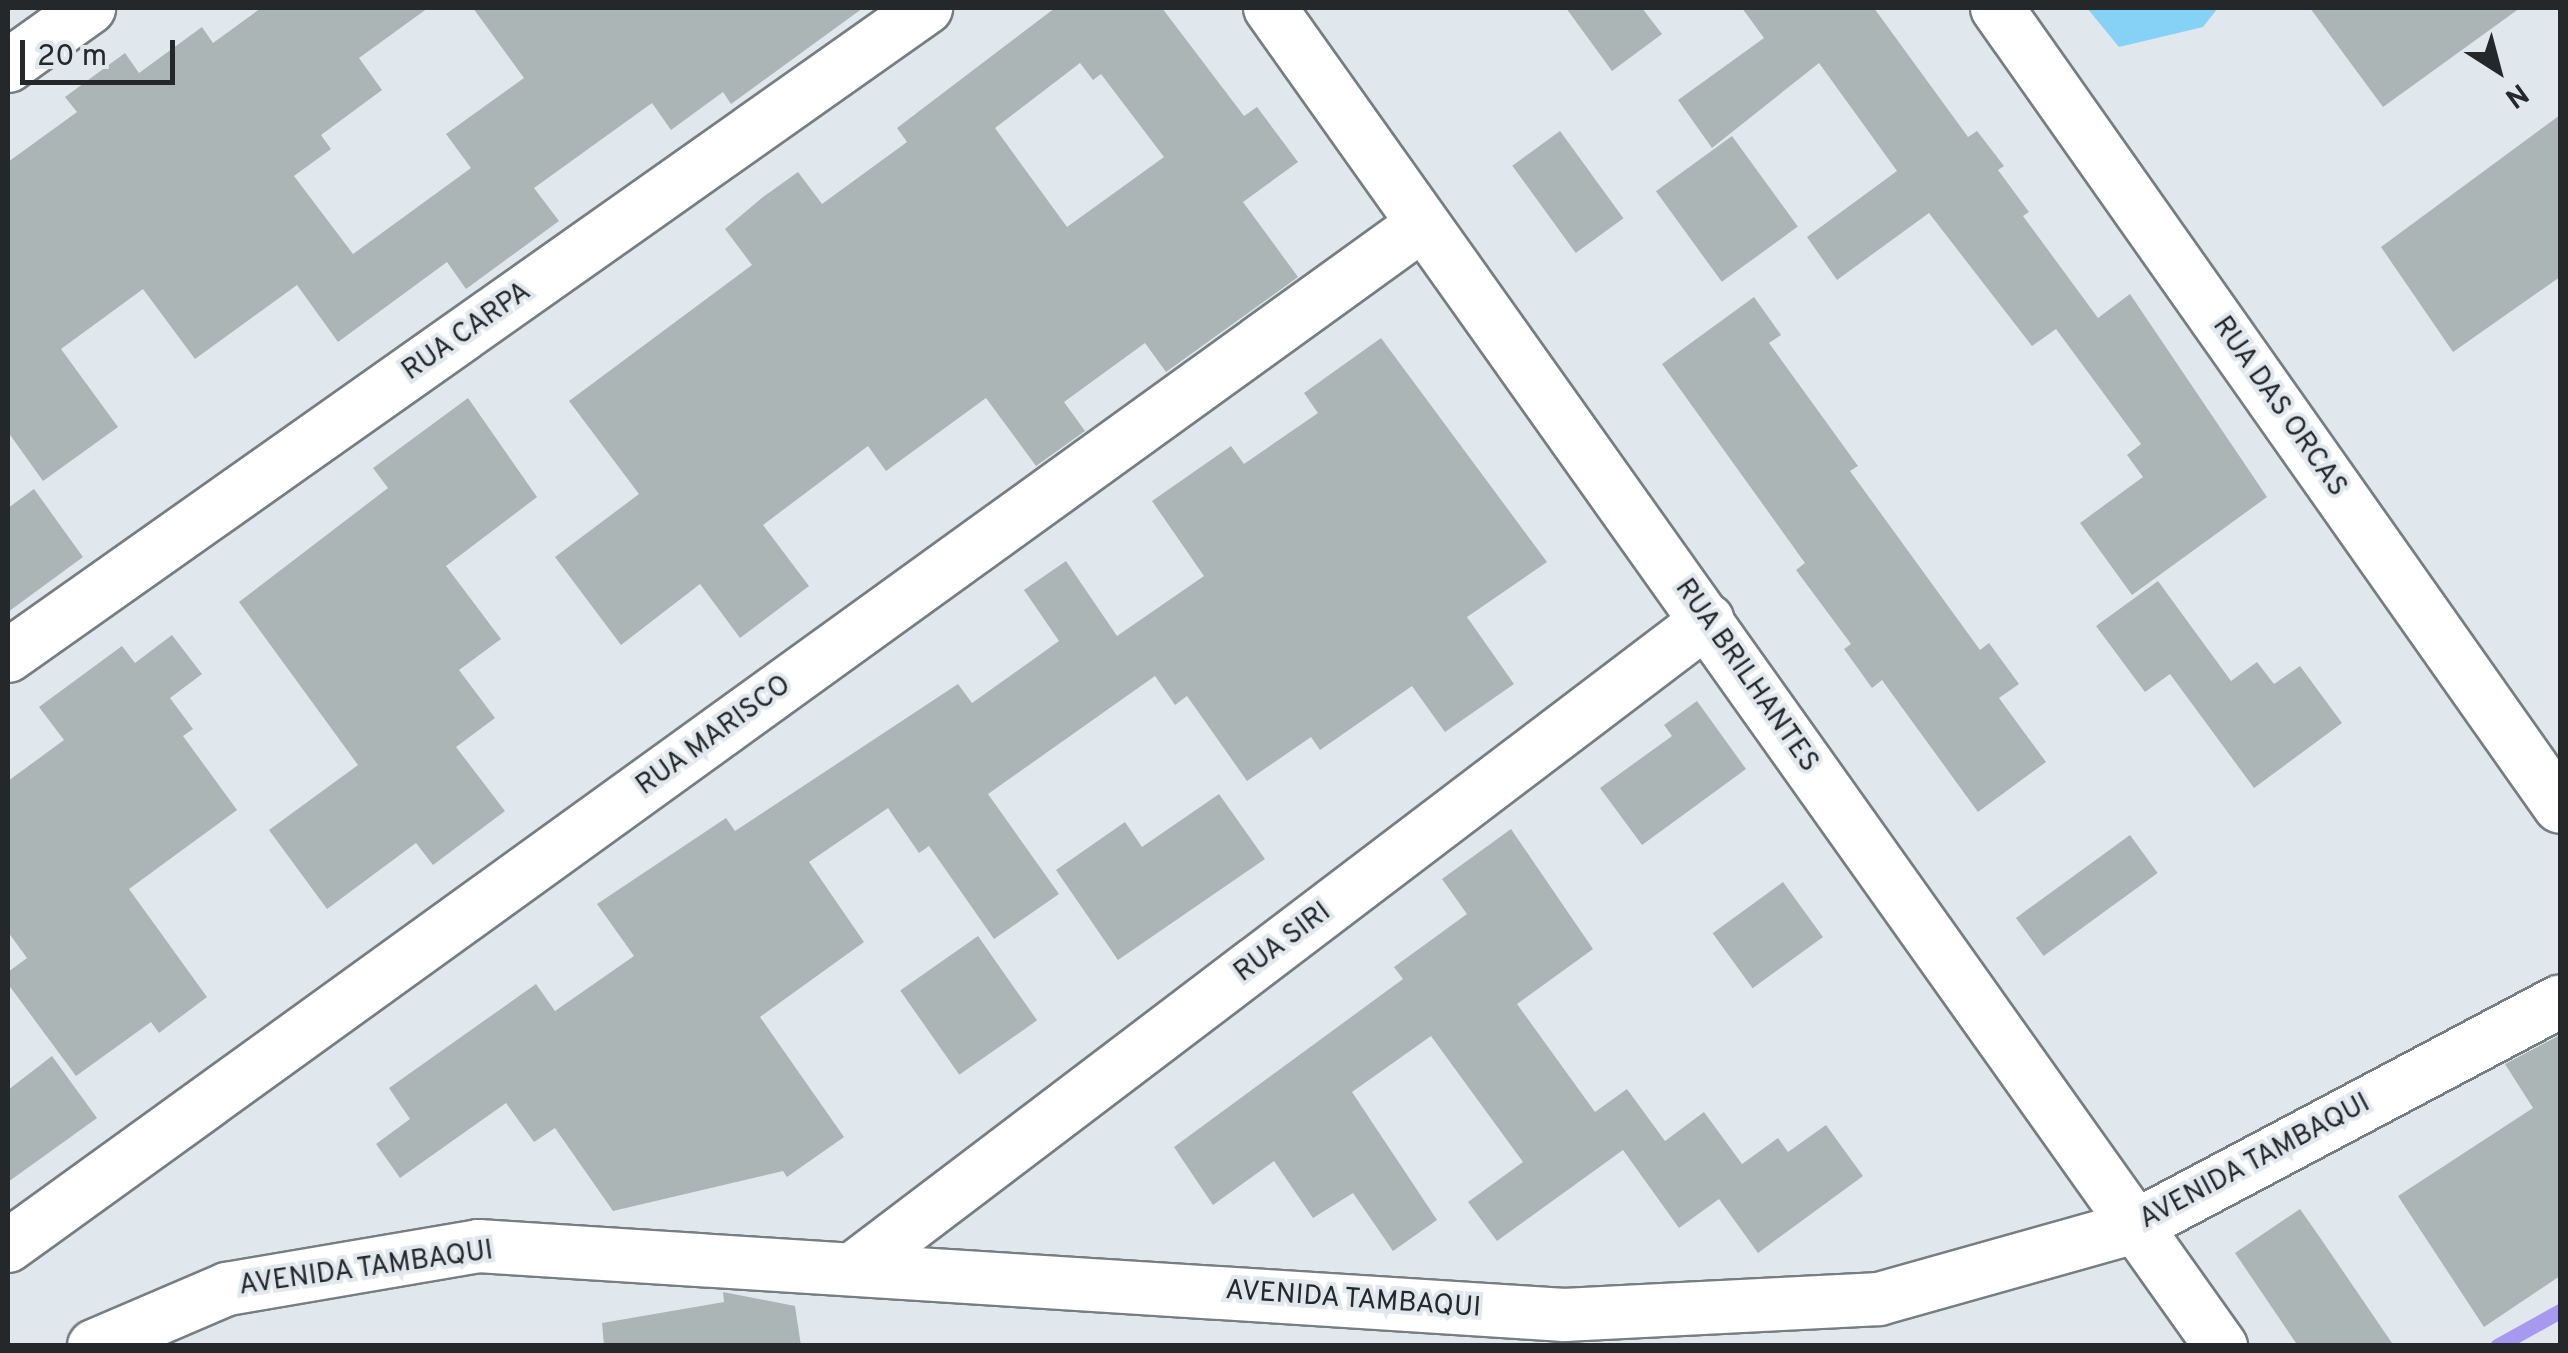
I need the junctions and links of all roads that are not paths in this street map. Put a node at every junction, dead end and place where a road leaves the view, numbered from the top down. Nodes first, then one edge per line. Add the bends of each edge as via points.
1 (89, 8) edge
2 (926, 8) edge
3 (1270, 8) edge
4 (1998, 8) edge
5 (8, 66) edge
6 (1420, 226) junction
7 (1708, 620) junction
8 (8, 656) edge
9 (2560, 807) edge
10 (2560, 1001) edge
11 (2132, 1228) junction
12 (8, 1246) edge
13 (857, 1266) junction
14 (94, 1346) edge
15 (2220, 1346) edge

1 - 5 street
2 - 8 street, RUA CARPA
3 - 6 street, RUA BRILHANTES
4 - 9 street, RUA DAS ORCAS
6 - 7 street, RUA BRILHANTES
6 - 12 street, RUA MARISCO
7 - 11 street, RUA BRILHANTES
7 - 13 street, RUA SIRI
10 - 11 street, AVENIDA TAMBAQUI
11 - 13 street, AVENIDA TAMBAQUI via 1879,1300 1565,1315
11 - 15 street, RUA BRILHANTES
13 - 14 street, AVENIDA TAMBAQUI via 478,1246 226,1288

